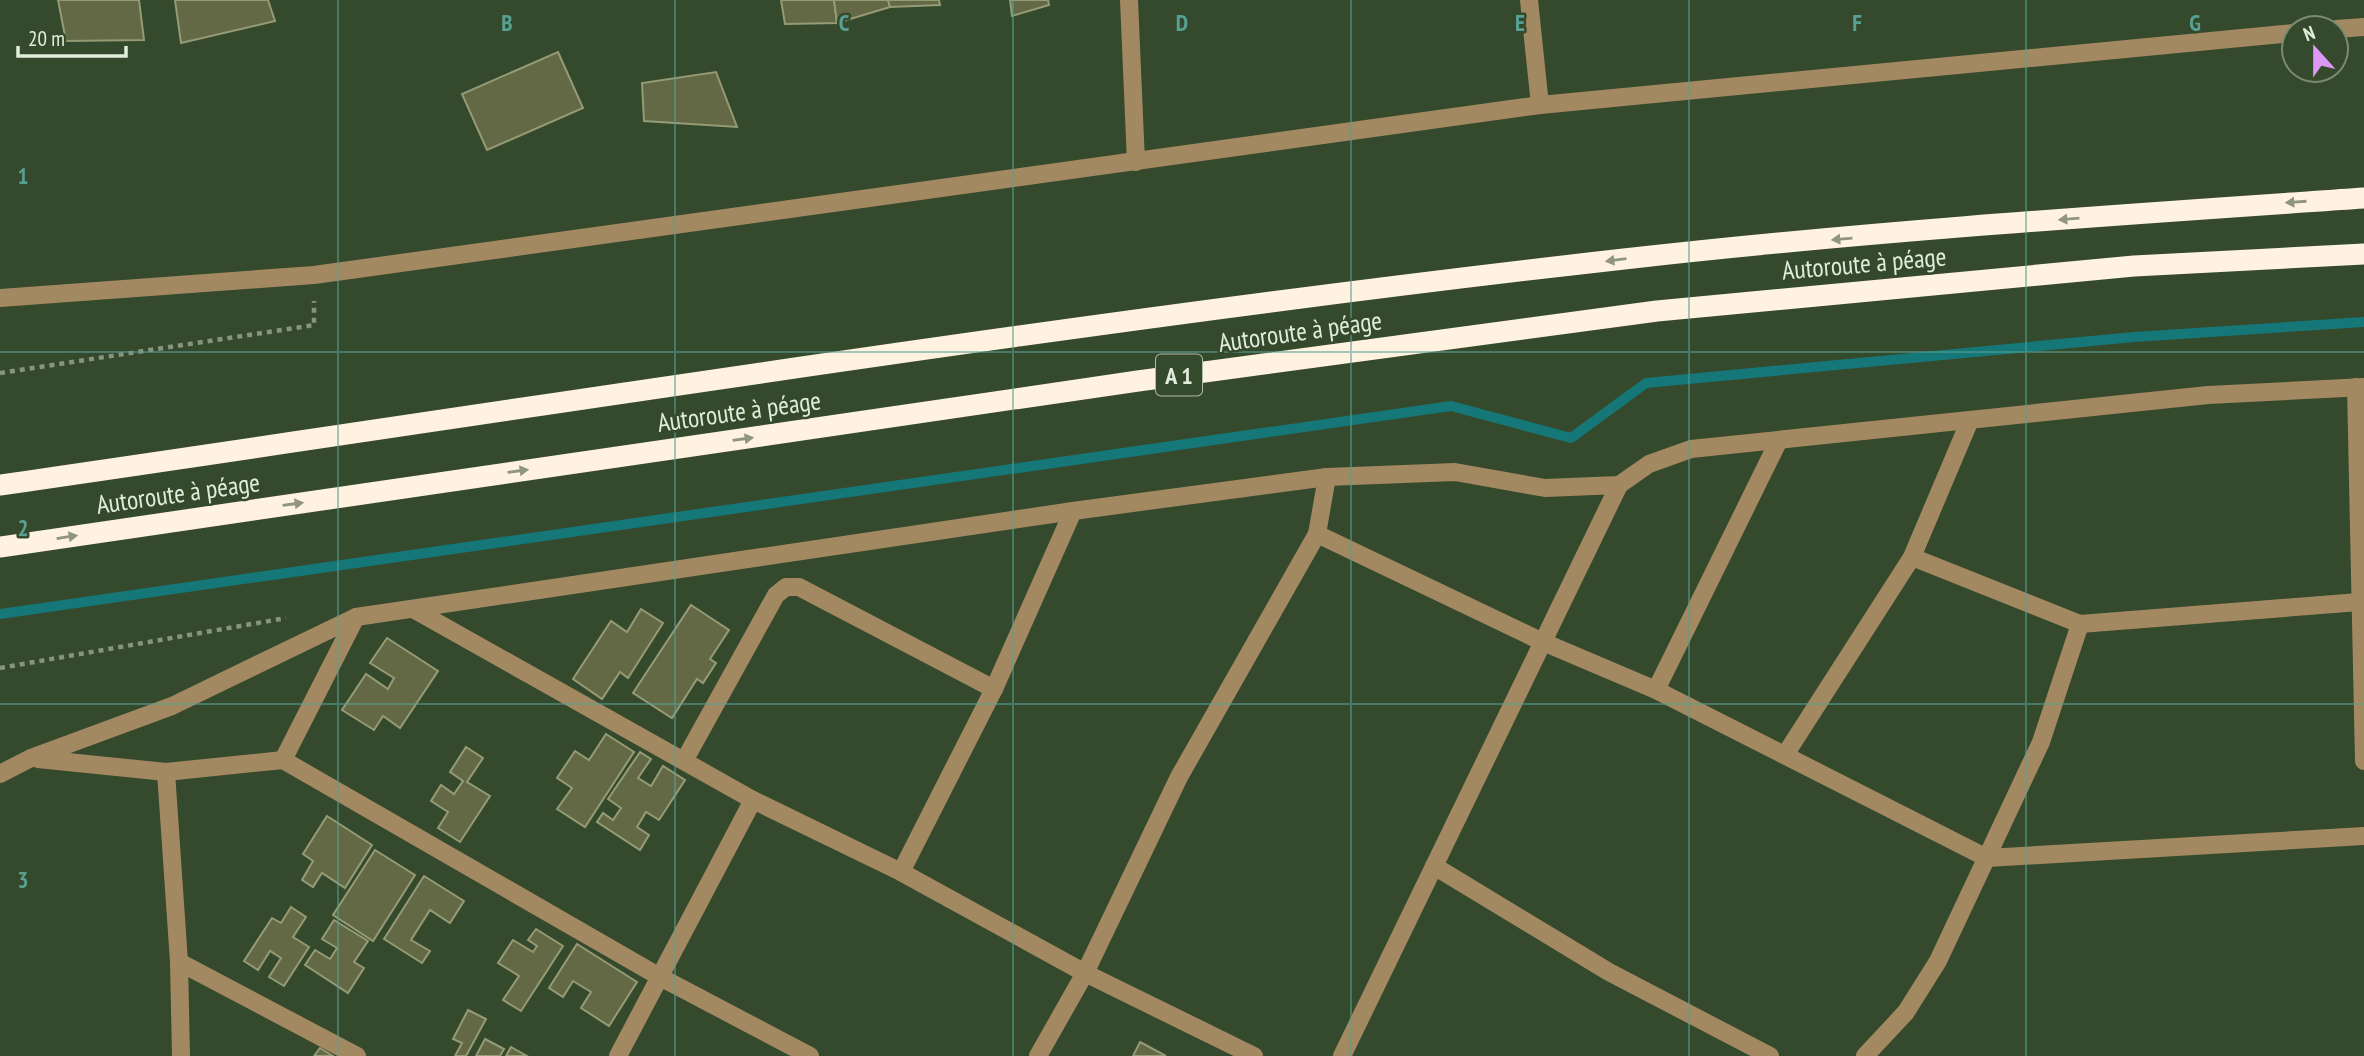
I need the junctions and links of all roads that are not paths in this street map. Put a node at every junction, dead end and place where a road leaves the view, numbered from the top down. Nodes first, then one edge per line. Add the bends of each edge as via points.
1 (1129, 0) edge
2 (1528, 0) edge
3 (2280, 34) edge
4 (1540, 105) junction
5 (1136, 162) junction
6 (2364, 198) edge
7 (2364, 254) edge
8 (0, 298) edge
9 (2360, 387) edge
10 (1970, 420) junction
11 (1779, 440) junction
12 (1327, 477) junction
13 (0, 485) edge
14 (1619, 485) junction
15 (1073, 511) junction
16 (1317, 534) junction
17 (0, 547) edge
18 (1912, 557) junction
19 (2362, 600) edge
20 (413, 609) junction
21 (356, 617) junction
22 (2080, 624) junction
23 (1543, 642) junction
24 (994, 688) junction
25 (1656, 690) junction
26 (1785, 755) junction
27 (31, 758) junction
28 (283, 760) junction
29 (684, 761) junction
30 (2364, 761) edge
31 (166, 772) junction
32 (0, 774) edge
33 (753, 800) junction
34 (2364, 836) edge
35 (1987, 858) junction
36 (1434, 866) junction
37 (901, 872) junction
38 (179, 962) junction
39 (1085, 973) junction
40 (660, 977) junction
41 (181, 1056) edge
42 (357, 1056) edge
43 (618, 1056) edge
44 (810, 1056) edge
45 (1038, 1056) edge
46 (1254, 1056) edge
47 (1342, 1056) edge
48 (1770, 1056) edge
49 (1864, 1056) edge

1 - 5 street
2 - 4 street
3 - 4 street
4 - 5 street
5 - 8 street via 314,275
6 -> 13 highway, A 1 via 1616,260 1189,312
17 -> 7 highway, Autoroute à péage / A 1 via 1138,381 1657,311 2134,266
9 - 10 street via 2208,395
9 - 19 street
10 - 11 street
10 - 18 street
11 - 14 street via 1691,449 1649,464
11 - 25 street
12 - 14 street via 1455,472 1545,488
12 - 15 street
12 - 16 street
14 - 23 street
15 - 20 street
15 - 24 street
16 - 23 street
16 - 39 street via 1179,777
18 - 22 street
18 - 26 street
19 - 22 street
19 - 30 street
20 - 21 street
20 - 29 street
21 - 27 street via 172,706
21 - 28 street
22 - 35 street via 2041,742
23 - 25 street
23 - 36 street
24 - 29 street via 800,587 786,587 776,596
24 - 37 street
25 - 26 street
26 - 35 street
27 - 31 street
27 - 32 street
28 - 31 street
28 - 40 street
29 - 33 street
31 - 38 street
33 - 37 street
33 - 40 street
34 - 35 street
35 - 49 street via 1938,961 1906,1012
36 - 47 street
36 - 48 street via 1609,972
37 - 39 street
38 - 41 street
38 - 42 street
39 - 45 street
39 - 46 street
40 - 43 street
40 - 44 street

